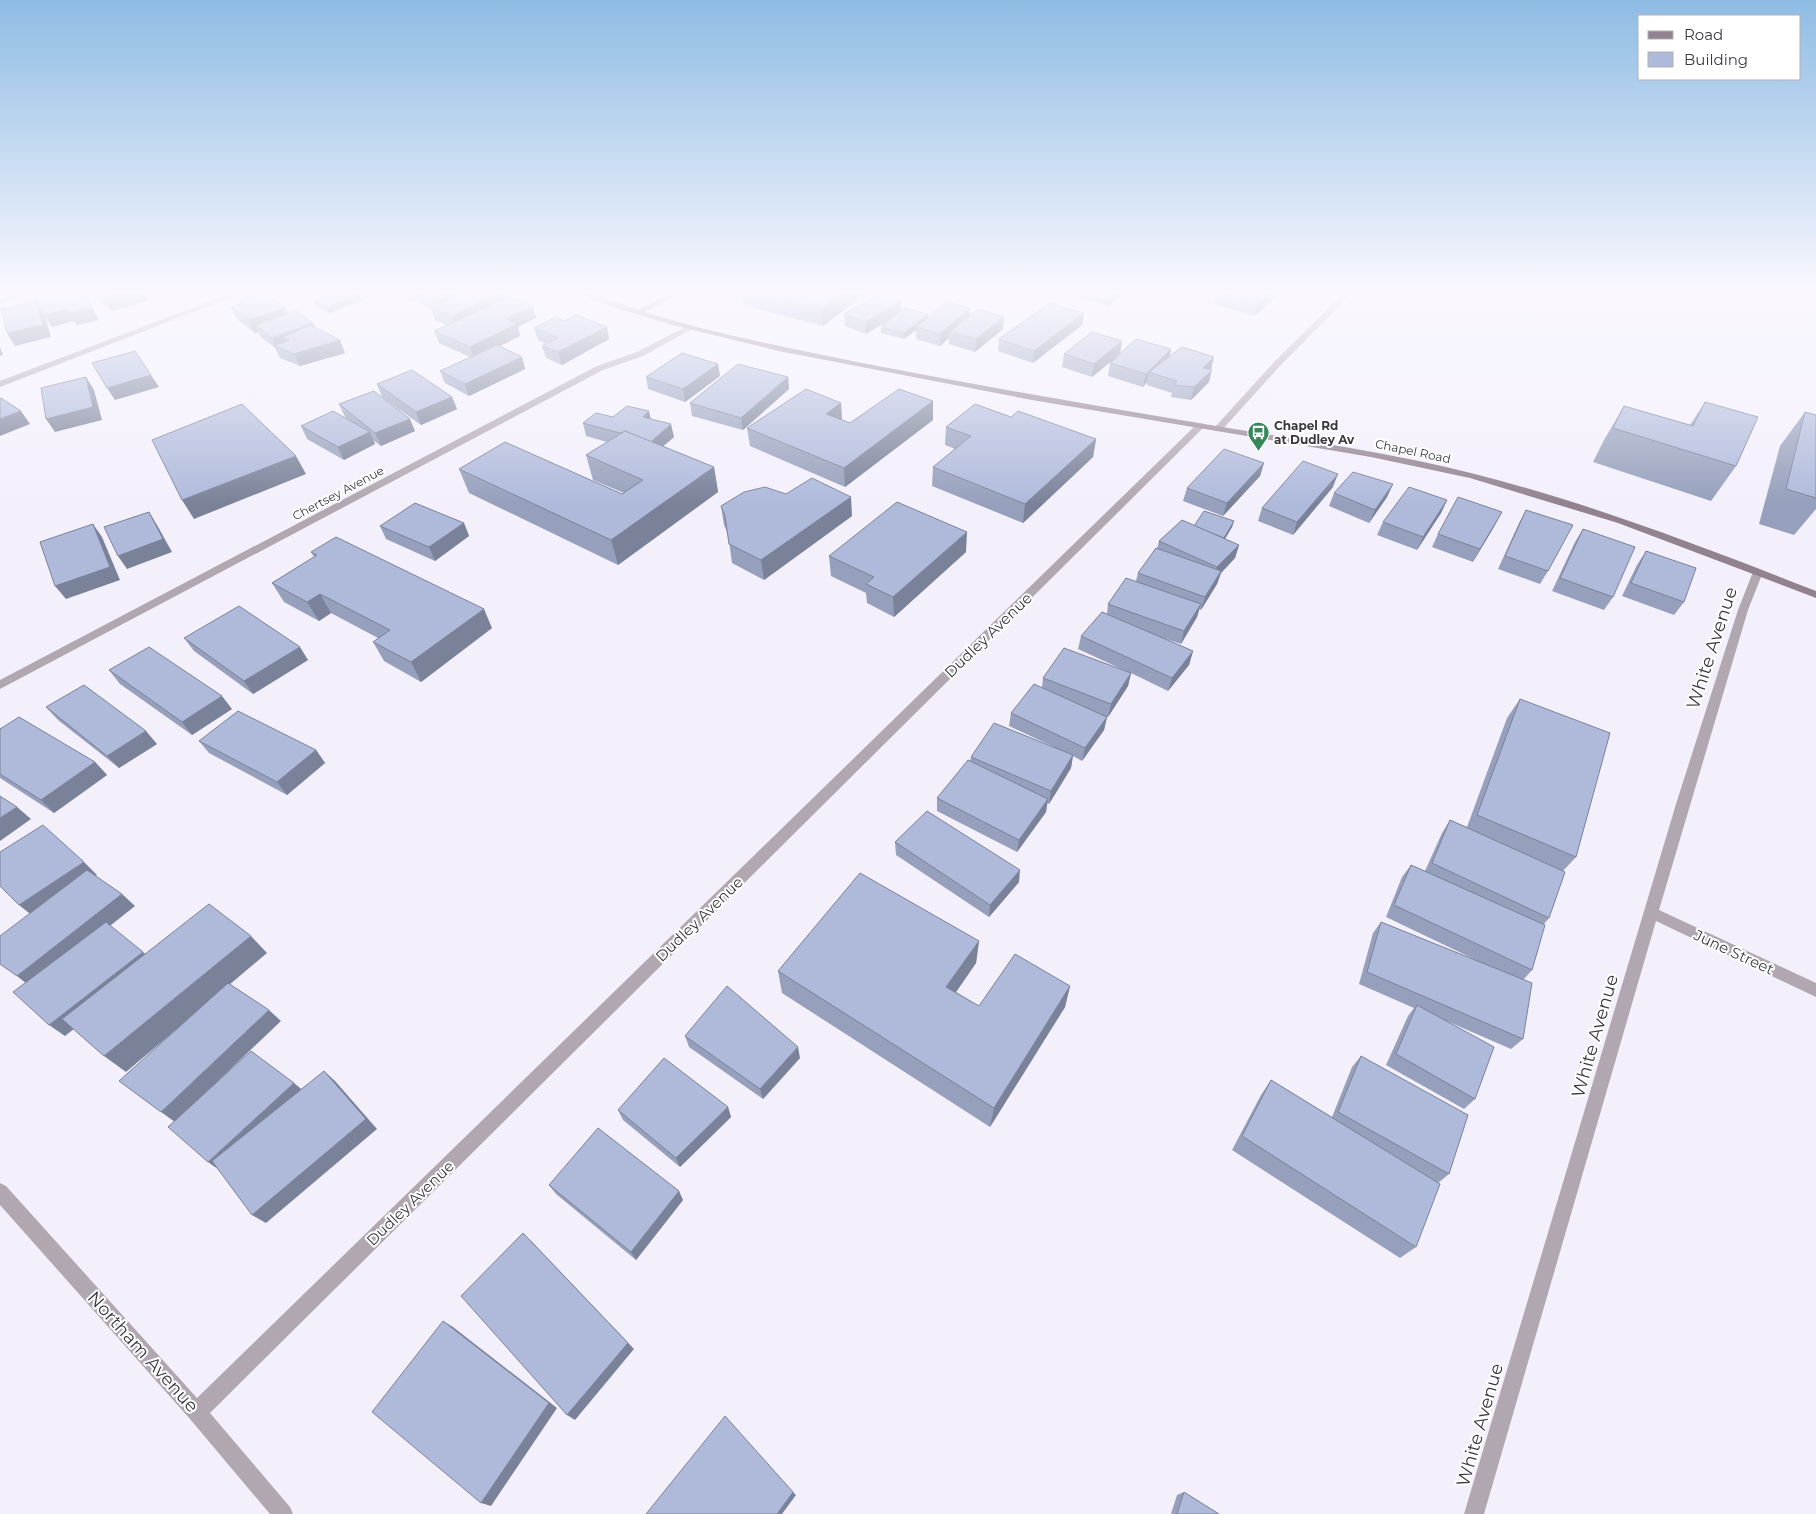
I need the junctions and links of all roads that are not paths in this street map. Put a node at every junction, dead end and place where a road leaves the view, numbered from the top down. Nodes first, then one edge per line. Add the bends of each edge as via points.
1 (56, 363) edge
2 (615, 363) edge
3 (849, 363) edge
4 (1278, 363) edge
5 (0, 384) edge
6 (1200, 426) junction
7 (1218, 429) junction
8 (1758, 572) junction
9 (1816, 595) edge
10 (0, 685) edge
11 (1652, 913) junction
12 (1816, 990) edge
13 (0, 1192) edge
14 (197, 1412) junction
15 (283, 1514) edge
16 (1474, 1514) edge

1 - 5 street
2 - 10 street, Chertsey Avenue
3 - 6 main road, Chapel Road via 963,386
4 - 7 street
6 - 7 main road, Chapel Road
6 - 14 street, Dudley Avenue
7 - 8 main road, Chapel Road via 1378,456 1502,484 1627,522
8 - 9 main road, Chapel Road
8 - 11 street, White Avenue via 1737,628
11 - 12 street, June Street
11 - 16 street, White Avenue
13 - 14 street, Northam Avenue
14 - 15 street, Northam Avenue

